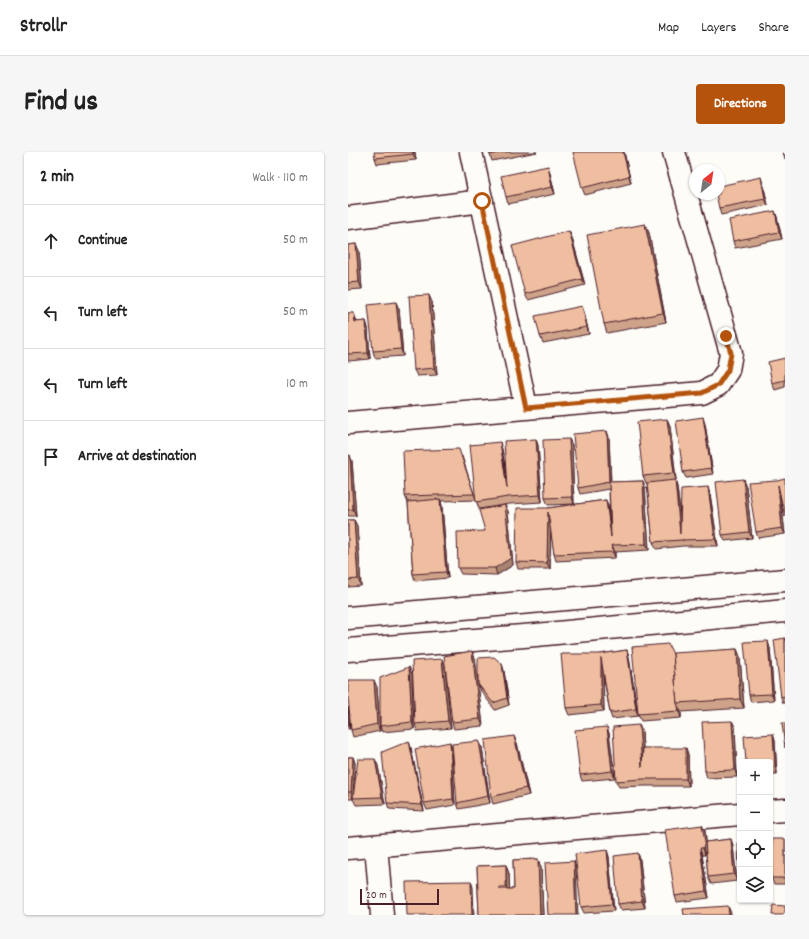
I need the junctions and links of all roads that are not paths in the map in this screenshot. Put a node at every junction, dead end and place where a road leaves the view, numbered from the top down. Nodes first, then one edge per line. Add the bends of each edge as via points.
1 (471, 152) edge
2 (674, 152) edge
3 (482, 201) junction
4 (348, 218) edge
5 (526, 408) junction
6 (348, 423) edge
7 (785, 580) edge
8 (785, 611) edge
9 (348, 618) edge
10 (348, 650) edge
11 (785, 810) edge
12 (773, 811) edge
13 (737, 814) edge
14 (376, 846) junction
15 (348, 848) edge
16 (382, 915) edge

1 - 3 street
2 - 5 street via 731,353 728,370 718,385 702,393
3 - 4 street
3 - 5 street
5 - 6 street
7 - 9 street
8 - 10 street
11 - 12 street
13 - 14 street
14 - 15 street
14 - 16 street

